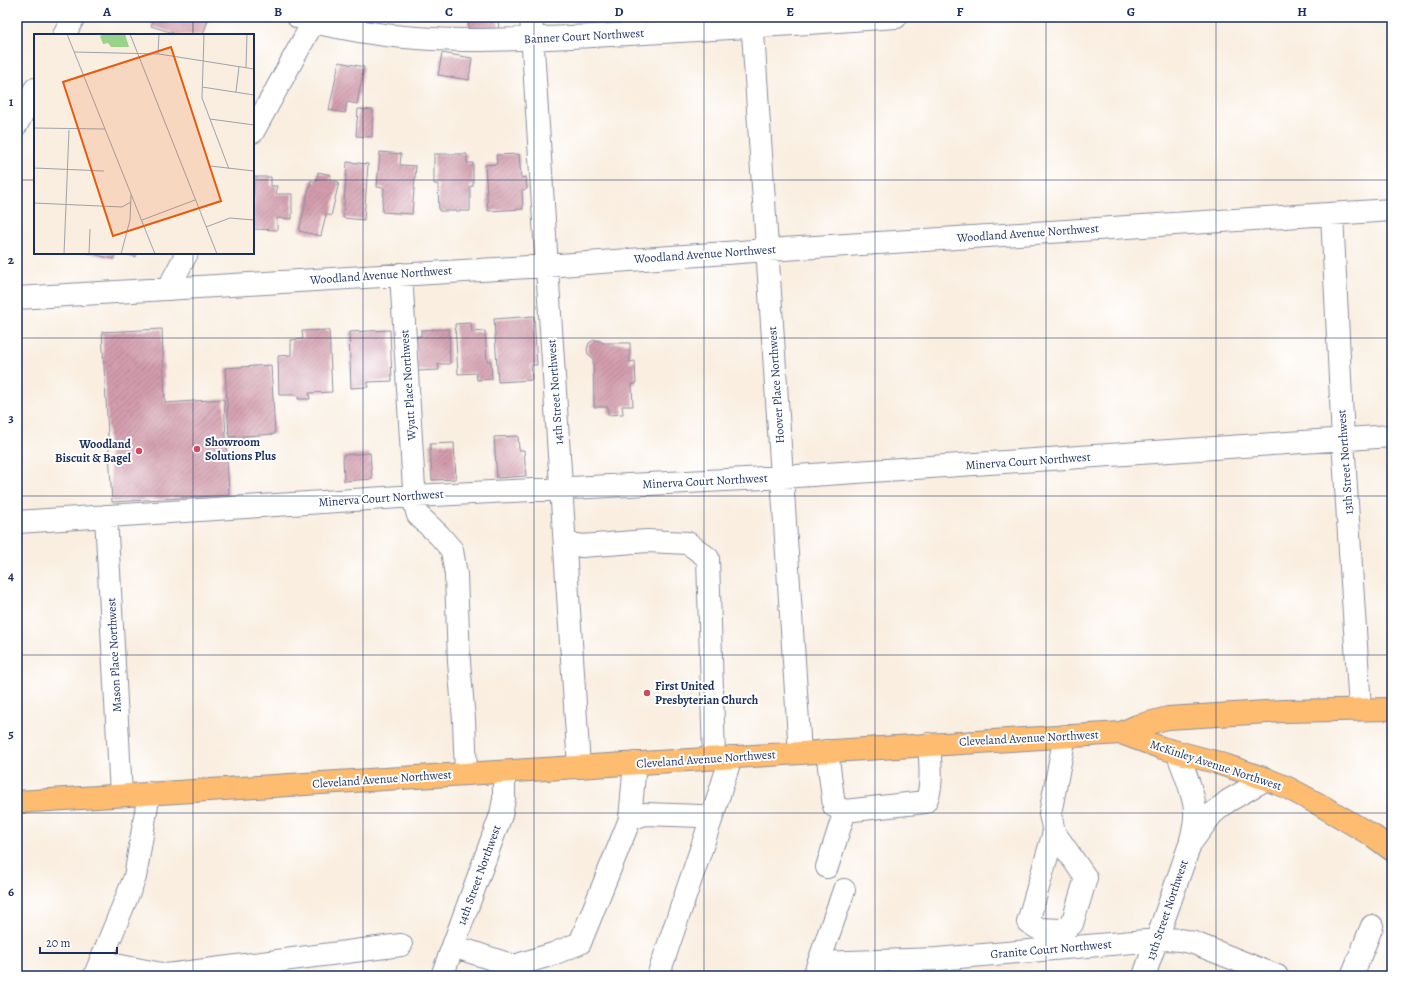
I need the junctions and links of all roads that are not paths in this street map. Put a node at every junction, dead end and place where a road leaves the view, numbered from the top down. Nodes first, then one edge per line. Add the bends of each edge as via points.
1 (74, 17) edge
2 (531, 17) edge
3 (896, 17) edge
4 (309, 19) edge
5 (752, 22) edge
6 (65, 34) edge
7 (532, 39) junction
8 (34, 91) edge
9 (17, 124) edge
10 (254, 130) edge
11 (1392, 210) edge
12 (1332, 214) junction
13 (768, 250) junction
14 (186, 254) edge
15 (546, 266) junction
16 (401, 274) junction
17 (168, 289) junction
18 (17, 298) edge
19 (1392, 436) edge
20 (1343, 440) junction
21 (782, 477) junction
22 (562, 488) junction
23 (415, 496) junction
24 (106, 516) junction
25 (17, 522) edge
26 (565, 542) junction
27 (1360, 709) junction
28 (1392, 709) edge
29 (1121, 733) junction
30 (1065, 736) junction
31 (929, 744) junction
32 (827, 751) junction
33 (1177, 752) junction
34 (800, 753) junction
35 (723, 758) junction
36 (635, 763) junction
37 (579, 767) junction
38 (504, 772) junction
39 (466, 774) junction
40 (1266, 778) junction
41 (149, 793) junction
42 (121, 795) junction
43 (17, 802) edge
44 (846, 811) junction
45 (630, 819) junction
46 (711, 820) junction
47 (1054, 832) dead end
48 (1190, 844) junction
49 (1392, 850) edge
50 (827, 867) dead end
51 (844, 890) dead end
52 (1372, 926) dead end
53 (1157, 941) junction
54 (401, 945) dead end
55 (453, 946) junction
56 (933, 967) edge
57 (97, 969) edge
58 (816, 970) edge
59 (512, 971) edge
60 (442, 976) edge
61 (658, 976) edge
62 (1144, 976) edge
63 (1277, 976) edge
64 (1352, 976) edge

1 - 6 street
2 - 7 street, 14th Street Northwest
3 - 5 street, Banner Court Northwest
4 - 7 street, Banner Court Northwest via 375,34 435,40
4 - 10 street
5 - 7 street, Banner Court Northwest via 691,31
5 - 13 street, Hoover Place Northwest
7 - 15 street, 14th Street Northwest
8 - 9 street
11 - 12 street, Woodland Avenue Northwest
12 - 13 street, Woodland Avenue Northwest
12 - 20 street, 13th Street Northwest
13 - 15 street, Woodland Avenue Northwest
13 - 21 street, Hoover Place Northwest
14 - 17 street
15 - 16 street, Woodland Avenue Northwest
15 - 22 street, 14th Street Northwest
16 - 17 street, Woodland Avenue Northwest
16 - 23 street, Wyatt Place Northwest
17 - 18 street, Woodland Avenue Northwest
19 - 20 street, Minerva Court Northwest
20 - 21 street, Minerva Court Northwest
20 - 27 street, 13th Street Northwest
21 - 22 street, Minerva Court Northwest
21 - 34 street, Hoover Place Northwest
22 - 23 street, Minerva Court Northwest
22 - 26 street, 14th Street Northwest
23 - 24 street, Minerva Court Northwest
23 - 39 street, Wyatt Place Northwest via 418,515 452,550
24 - 25 street, Minerva Court Northwest
24 - 42 street, Mason Place Northwest
26 - 35 street via 582,546 647,541 688,543 708,558
26 - 37 street, 14th Street Northwest
27 - 28 main road, Cleveland Avenue Northwest
27 - 29 main road, Cleveland Avenue Northwest via 1168,718
29 - 30 main road, Cleveland Avenue Northwest
29 - 33 main road, McKinley Avenue Northwest
30 - 31 main road, Cleveland Avenue Northwest
30 - 47 street via 1050,814
31 - 32 main road, Cleveland Avenue Northwest
31 - 44 street via 931,780 925,802
32 - 34 main road, Cleveland Avenue Northwest
32 - 44 street via 834,806
33 - 40 main road, McKinley Avenue Northwest
33 - 48 street, 13th Street Northwest via 1195,811
34 - 35 main road, Cleveland Avenue Northwest
35 - 36 main road, Cleveland Avenue Northwest
35 - 46 street
36 - 37 main road, Cleveland Avenue Northwest
36 - 45 street
37 - 38 main road, Cleveland Avenue Northwest
38 - 39 main road, Cleveland Avenue Northwest
38 - 55 street, 14th Street Northwest via 501,815
39 - 41 main road, Cleveland Avenue Northwest
40 - 48 street, 13th Street Northwest via 1212,814
40 - 49 main road, McKinley Avenue Northwest via 1322,806
41 - 42 main road, Cleveland Avenue Northwest
41 - 57 street via 135,877
42 - 43 main road, Cleveland Avenue Northwest
44 - 50 street
45 - 46 street via 645,814 700,816
45 - 59 street via 580,943
46 - 61 street
48 - 53 street, 13th Street Northwest
51 - 58 street
52 - 64 street
53 - 56 street, Granite Court Northwest
53 - 62 street, 13th Street Northwest
53 - 63 street, Granite Court Northwest via 1168,939 1194,943
54 - 57 street via 167,976
55 - 59 street
55 - 60 street, 14th Street Northwest
56 - 58 street, Granite Court Northwest

